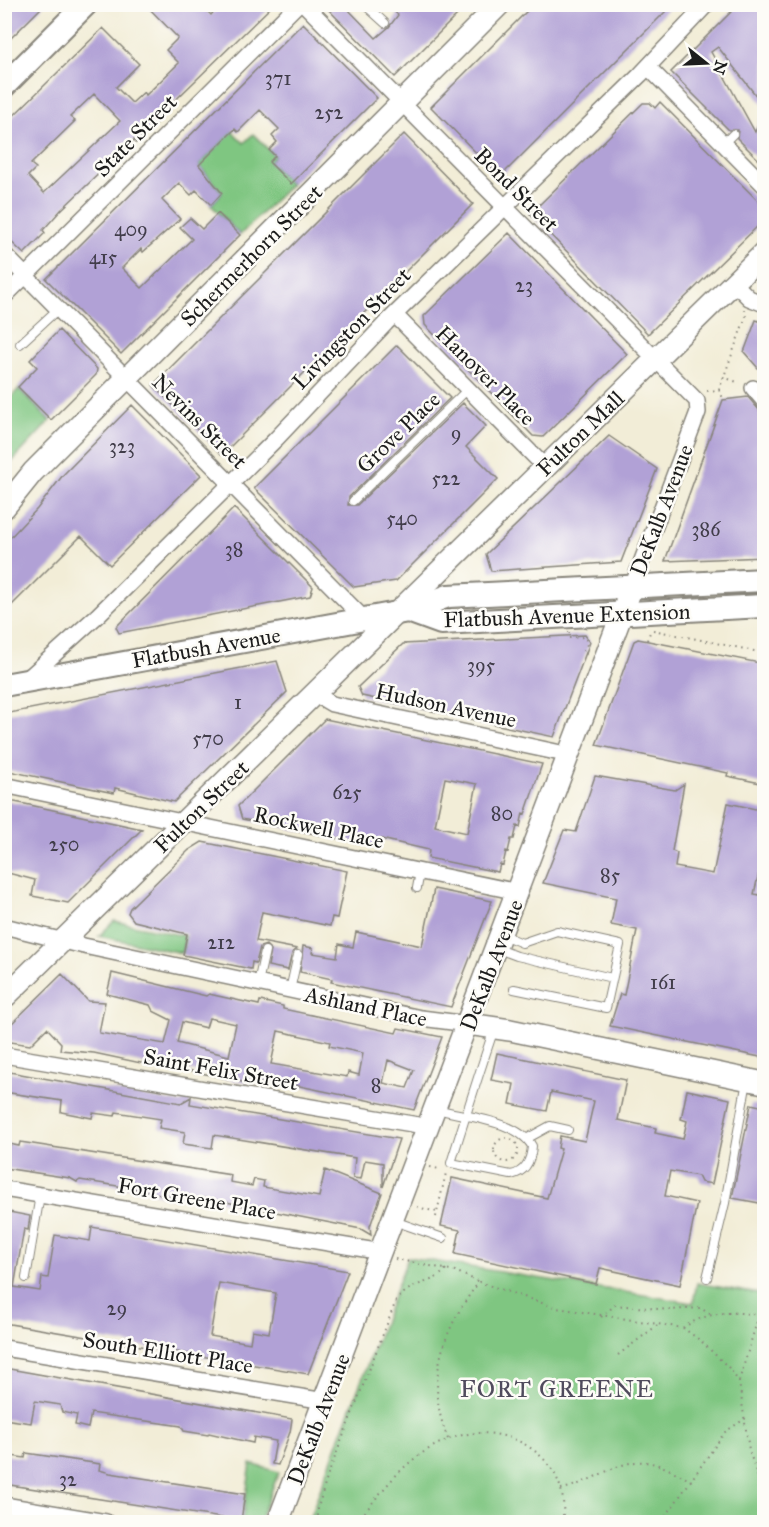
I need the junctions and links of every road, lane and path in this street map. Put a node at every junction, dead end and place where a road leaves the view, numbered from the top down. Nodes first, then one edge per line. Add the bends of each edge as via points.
1 (86, 4) edge
2 (298, 4) edge
3 (304, 4) edge
4 (364, 4) edge
5 (500, 4) edge
6 (707, 4) edge
7 (385, 23) dead end
8 (648, 66) junction
9 (4, 86) edge
10 (401, 105) junction
11 (765, 185) edge
12 (503, 206) junction
13 (765, 253) edge
14 (4, 254) edge
15 (26, 276) junction
16 (734, 283) junction
17 (4, 297) edge
18 (765, 304) edge
19 (743, 307) dead end
20 (58, 309) junction
21 (394, 315) junction
22 (20, 344) dead end
23 (655, 360) junction
24 (723, 377) junction
25 (126, 379) junction
26 (753, 388) joint
27 (468, 389) junction
28 (719, 390) junction
29 (723, 398) dead end
30 (765, 401) edge
31 (699, 405) junction
32 (545, 467) junction
33 (230, 483) junction
34 (353, 501) dead end
35 (4, 508) edge
36 (765, 580) edge
37 (632, 587) junction
38 (765, 606) edge
39 (402, 612) junction
40 (622, 613) junction
41 (364, 619) junction
42 (645, 629) dead end
43 (651, 630) junction
44 (569, 638) dead end
45 (647, 640) dead end
46 (765, 653) edge
47 (590, 655) dead end
48 (15, 683) edge
49 (315, 694) junction
50 (570, 755) junction
51 (4, 785) edge
52 (185, 821) junction
53 (420, 872) junction
54 (417, 888) dead end
55 (518, 892) junction
56 (4, 926) edge
57 (63, 940) junction
58 (499, 941) junction
59 (265, 951) dead end
60 (298, 955) dead end
61 (612, 978) junction
62 (258, 983) junction
63 (514, 989) dead end
64 (290, 990) junction
65 (4, 998) edge
66 (468, 1024) junction
67 (495, 1027) junction
68 (4, 1055) edge
69 (756, 1081) edge
70 (466, 1116) junction
71 (433, 1118) junction
72 (568, 1130) dead end
73 (528, 1138) junction
74 (517, 1153) joint
75 (430, 1167) dead end
76 (439, 1169) dead end
77 (447, 1171) dead end
78 (4, 1189) edge
79 (40, 1195) junction
80 (415, 1206) dead end
81 (437, 1212) junction
82 (436, 1216) dead end
83 (394, 1221) junction
84 (443, 1238) dead end
85 (389, 1256) junction
86 (446, 1269) junction
87 (26, 1278) dead end
88 (707, 1278) dead end
89 (479, 1282) junction
90 (710, 1314) junction
91 (759, 1315) junction
92 (765, 1316) edge
93 (601, 1317) junction
94 (765, 1322) edge
95 (659, 1324) junction
96 (683, 1328) junction
97 (4, 1348) edge
98 (618, 1355) dead end
99 (739, 1382) junction
100 (325, 1401) junction
101 (746, 1418) junction
102 (448, 1439) junction
103 (692, 1481) junction
104 (561, 1490) junction
105 (765, 1497) edge
106 (4, 1506) edge
107 (666, 1516) dead end
108 (106, 1522) edge
109 (278, 1522) edge
110 (318, 1522) edge
111 (357, 1522) edge
112 (562, 1522) edge

1 - 9 main road
2 - 15 street, State Street
3 - 10 street, Bond Street
4 - 7 lane
5 - 10 main road, Schermerhorn Street
6 - 8 street, Livingston Street
8 - 11 street via 728,139
8 - 12 street, Livingston Street
10 - 12 street, Bond Street
10 - 25 main road, Schermerhorn Street
12 - 21 street, Livingston Street
12 - 23 street, Bond Street
13 - 16 main road, Fulton Mall
14 - 15 street, Nevins Street
15 - 17 street, State Street
15 - 20 street, Nevins Street
16 - 18 street via 749,298
16 - 23 main road, Fulton Mall
19 - 24 path via 746,316
20 - 22 lane
20 - 25 street, Nevins Street
21 - 27 street, Hanover Place
21 - 33 street, Livingston Street
23 - 31 street, Bond Street
23 - 32 main road, Fulton Mall
24 - 26 path
24 - 28 path
25 - 33 street, Nevins Street
25 - 35 main road, Schermerhorn Street via 33,472
26 - 30 street
27 - 32 street, Hanover Place
27 - 34 lane, Grove Place
28 - 29 path
28 - 31 path via 704,392
31 - 37 street, DeKalb Avenue
32 - 39 main road, Fulton Mall
33 - 41 street, Nevins Street
33 - 48 street, Livingston Street via 98,615
36 - 37 main road, Flatbush Avenue Extension
37 - 39 main road, Flatbush Avenue Extension via 448,596
37 - 40 main road, DeKalb Avenue
38 - 40 main road, Flatbush Avenue Extension
39 - 40 main road, Flatbush Avenue Extension via 441,623
39 - 41 main road, Flatbush Avenue
39 - 49 main road, Fulton Street
40 - 50 main road, DeKalb Avenue
41 - 48 main road, Flatbush Avenue
42 - 43 path
43 - 45 path
43 - 46 path
44 - 47 path via 584,637 588,642 583,653
49 - 50 street, Hudson Avenue via 332,704
49 - 52 main road, Fulton Street
50 - 55 main road, DeKalb Avenue
51 - 52 street, Rockwell Place
52 - 53 street, Rockwell Place
52 - 57 main road, Fulton Street
53 - 54 lane
53 - 55 street, Rockwell Place
55 - 58 main road, DeKalb Avenue
56 - 57 street, Ashland Place
57 - 62 street, Ashland Place
57 - 65 main road, Fulton Street
58 - 61 lane via 517,956
58 - 61 lane via 522,943 557,931 620,945
58 - 66 main road, DeKalb Avenue
59 - 62 lane
60 - 64 lane
61 - 63 lane via 606,1008
62 - 64 street, Ashland Place
64 - 66 street, Ashland Place
66 - 67 main road, Ashland Place
66 - 71 main road, DeKalb Avenue
67 - 69 main road, Ashland Place
67 - 70 lane
68 - 71 street, Saint Felix Street
69 - 88 lane
70 - 71 lane
70 - 73 lane via 508,1127
70 - 73 lane via 451,1163 511,1175 520,1173 532,1154
71 - 83 main road, DeKalb Avenue
72 - 73 lane via 550,1126
74 - 74 path via 508,1163 497,1159 494,1152 500,1140 510,1137 518,1145
75 - 76 path
77 - 81 path
78 - 79 street, Fort Greene Place
79 - 85 street, Fort Greene Place
79 - 87 lane
80 - 81 path
81 - 82 path
83 - 84 lane
83 - 85 main road, DeKalb Avenue
85 - 86 path
85 - 100 main road, DeKalb Avenue
86 - 89 path
86 - 110 path via 439,1278 414,1284 396,1301 328,1475 318,1507
89 - 93 path via 532,1302
89 - 102 path via 449,1327 438,1358 436,1396
90 - 91 path
90 - 93 path via 700,1308 670,1310 615,1305
90 - 96 path
91 - 92 path
91 - 94 path
91 - 99 path
93 - 95 path
95 - 96 path
95 - 98 path
96 - 99 path via 715,1352
97 - 100 street, South Elliott Place
99 - 101 path
100 - 109 main road, DeKalb Avenue
101 - 103 path via 725,1432
101 - 105 path via 749,1450
102 - 104 path via 492,1434 517,1440 549,1463
102 - 111 path via 397,1471
103 - 104 path via 642,1461
103 - 107 path
104 - 112 path
106 - 108 street

